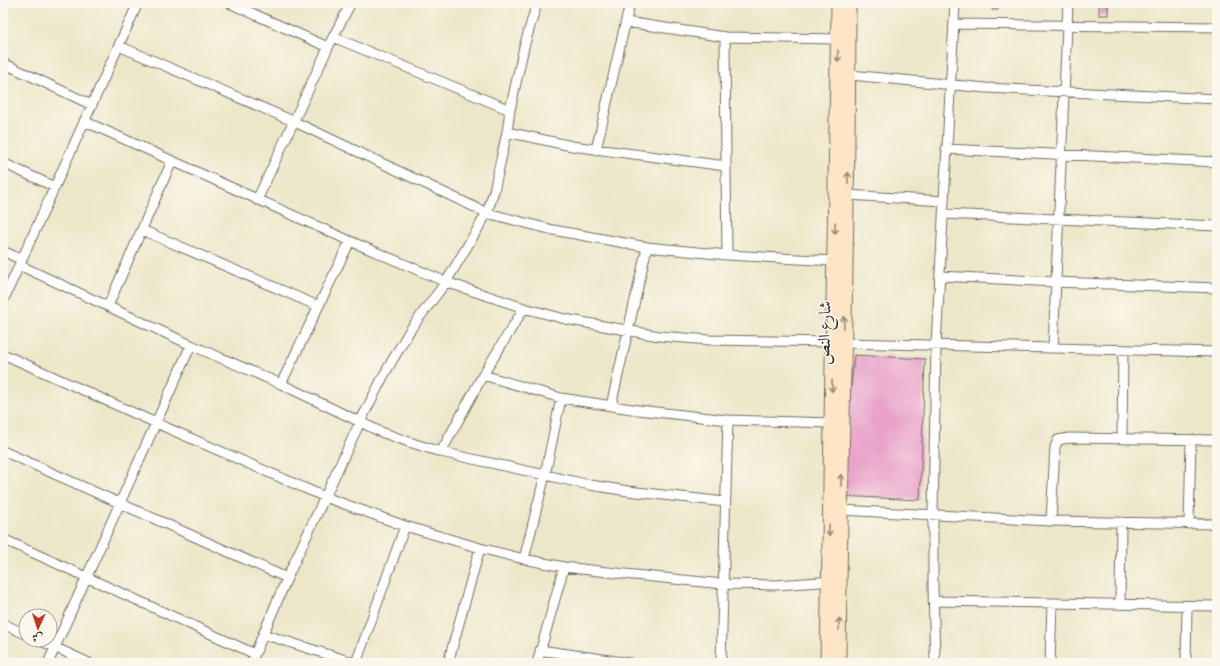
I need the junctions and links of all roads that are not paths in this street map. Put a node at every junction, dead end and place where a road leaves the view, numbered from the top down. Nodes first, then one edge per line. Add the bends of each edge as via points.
1 (138, 3) edge
2 (229, 3) edge
3 (352, 3) edge
4 (537, 3) edge
5 (630, 3) edge
6 (838, 3) edge
7 (850, 3) edge
8 (955, 3) edge
9 (1068, 3) edge
10 (626, 22) junction
11 (954, 24) junction
12 (1067, 26) junction
13 (1217, 27) edge
14 (333, 37) junction
15 (725, 37) junction
16 (837, 39) junction
17 (119, 46) junction
18 (328, 47) junction
19 (3, 62) edge
20 (850, 75) junction
21 (950, 85) junction
22 (1064, 92) junction
23 (1217, 99) edge
24 (843, 102) junction
25 (92, 104) junction
26 (510, 110) junction
27 (84, 121) junction
28 (293, 121) junction
29 (507, 132) junction
30 (946, 149) junction
31 (596, 150) junction
32 (1061, 154) junction
33 (172, 161) junction
34 (1217, 162) edge
35 (3, 163) edge
36 (726, 166) junction
37 (55, 187) junction
38 (848, 195) junction
39 (257, 200) junction
40 (944, 201) junction
41 (487, 213) junction
42 (943, 214) junction
43 (1058, 219) junction
44 (1217, 226) edge
45 (142, 230) junction
46 (350, 241) junction
47 (646, 247) junction
48 (3, 251) edge
49 (727, 254) junction
50 (834, 261) junction
51 (20, 262) junction
52 (940, 276) junction
53 (446, 282) junction
54 (1055, 282) junction
55 (1217, 288) edge
56 (3, 301) edge
57 (108, 306) junction
58 (318, 306) junction
59 (524, 308) junction
60 (628, 332) junction
61 (838, 343) junction
62 (191, 345) junction
63 (936, 345) junction
64 (1052, 348) junction
65 (1122, 350) junction
66 (1217, 352) edge
67 (3, 354) edge
68 (483, 375) junction
69 (281, 384) junction
70 (561, 398) junction
71 (611, 406) junction
72 (728, 420) junction
73 (360, 422) junction
74 (156, 423) junction
75 (831, 423) junction
76 (1122, 439) junction
77 (1191, 440) junction
78 (1217, 440) edge
79 (3, 451) edge
80 (440, 452) junction
81 (545, 475) junction
82 (325, 497) junction
83 (725, 502) junction
84 (120, 503) junction
85 (840, 510) junction
86 (933, 515) junction
87 (1052, 521) junction
88 (1121, 522) junction
89 (1189, 524) junction
90 (1217, 524) edge
91 (405, 526) junction
92 (3, 538) edge
93 (480, 548) junction
94 (524, 559) junction
95 (564, 566) junction
96 (86, 577) junction
97 (287, 578) junction
98 (834, 581) junction
99 (723, 584) junction
100 (933, 601) junction
101 (1052, 604) junction
102 (1120, 604) junction
103 (1187, 606) junction
104 (1217, 606) edge
105 (3, 624) edge
106 (18, 631) edge
107 (263, 634) junction
108 (58, 640) edge
109 (55, 648) edge
110 (57, 648) edge
111 (540, 650) junction
112 (255, 654) junction
113 (48, 663) edge
114 (89, 663) edge
115 (251, 663) edge
116 (355, 663) edge
117 (448, 663) edge
118 (537, 663) edge
119 (630, 663) edge
120 (721, 663) edge
121 (827, 663) edge
122 (839, 663) edge
123 (935, 663) edge
124 (1050, 663) edge
125 (1186, 663) edge

1 - 17 street
2 - 18 street
3 - 14 street
4 - 26 street
5 - 10 street
6 - 16 main road, شارع النص
7 - 20 main road, شارع النص
8 - 11 street
9 - 12 street
10 - 15 street
10 - 31 street
11 - 12 street
11 - 21 street
12 - 13 street
12 - 22 street
14 - 18 street
14 - 26 street
15 - 16 street
15 - 36 street
16 -> 24 main road, شارع النص
17 - 25 street
17 - 28 street
18 - 28 street
19 - 25 street
20 - 21 street
20 - 24 main road, شارع النص
21 - 22 street
21 - 30 street
22 - 23 street
22 - 32 street
38 -> 24 main road, شارع النص
24 -> 50 main road, شارع النص
25 - 27 street
26 - 29 street
27 - 33 street
27 - 37 street
28 - 39 street
28 - 41 street
29 - 31 street
29 - 41 street
30 - 32 street
30 - 40 street
31 - 36 street
32 - 34 street
32 - 43 street
33 - 39 street
33 - 45 street
35 - 37 street
36 - 49 street
37 - 51 street
38 - 40 street
61 -> 38 main road, شارع النص
39 - 46 street
40 - 42 street
41 - 47 street via 553,230
41 - 53 street
42 - 43 street
42 - 52 street
43 - 44 street
43 - 54 street
45 - 57 street
45 - 58 street
46 - 53 street
46 - 58 street
47 - 49 street
47 - 60 street
48 - 51 street
49 - 50 street
50 - 61 main road, شارع النص
51 - 56 street
51 - 57 street
52 - 54 street
52 - 63 street
53 - 59 street
53 - 73 street via 410,330
54 - 55 street
54 - 64 street
57 - 62 street
58 - 69 street
59 - 60 street
59 - 68 street
60 - 61 street via 710,340
60 - 71 street
61 - 63 street
61 -> 75 main road, شارع النص
85 -> 61 main road, شارع النص
62 - 69 street
62 - 74 street
63 - 64 street
63 - 86 street
64 - 65 street
65 - 66 street
65 - 76 street
67 - 74 street
68 - 70 street
68 - 80 street
69 - 73 street
70 - 71 street
70 - 81 street
71 - 72 street
72 - 75 street
72 - 83 street
73 - 80 street
73 - 82 street
74 - 82 street
74 - 84 street
75 -> 98 main road, شارع النص
76 - 77 street
76 - 87 street via 1058,440 1055,447
77 - 78 street
77 - 89 street
79 - 84 street
80 - 81 street
81 - 83 street via 628,491
81 - 94 street
82 - 91 street
82 - 97 street
83 - 99 street
84 - 96 street
84 - 97 street
85 - 86 street
85 - 98 main road, شارع النص
86 - 87 street
86 - 100 street
87 - 88 street
88 - 89 street
88 - 102 street
89 - 90 street
91 - 93 street
91 - 116 street
92 - 96 street
93 - 94 street
93 - 117 street
94 - 95 street
95 - 99 street
95 - 111 street
96 - 108 street
96 - 112 street
97 - 107 street
98 - 99 street via 776,585
98 - 121 main road, شارع النص
122 -> 98 main road, شارع النص
99 - 120 street
100 - 101 street
100 - 123 street
101 - 102 street
101 - 124 street
102 - 103 street
103 - 104 street
103 - 125 street
105 - 106 street
107 - 112 street
107 - 116 street
109 - 113 street
110 - 114 street
111 - 118 street
111 - 119 street
112 - 115 street

